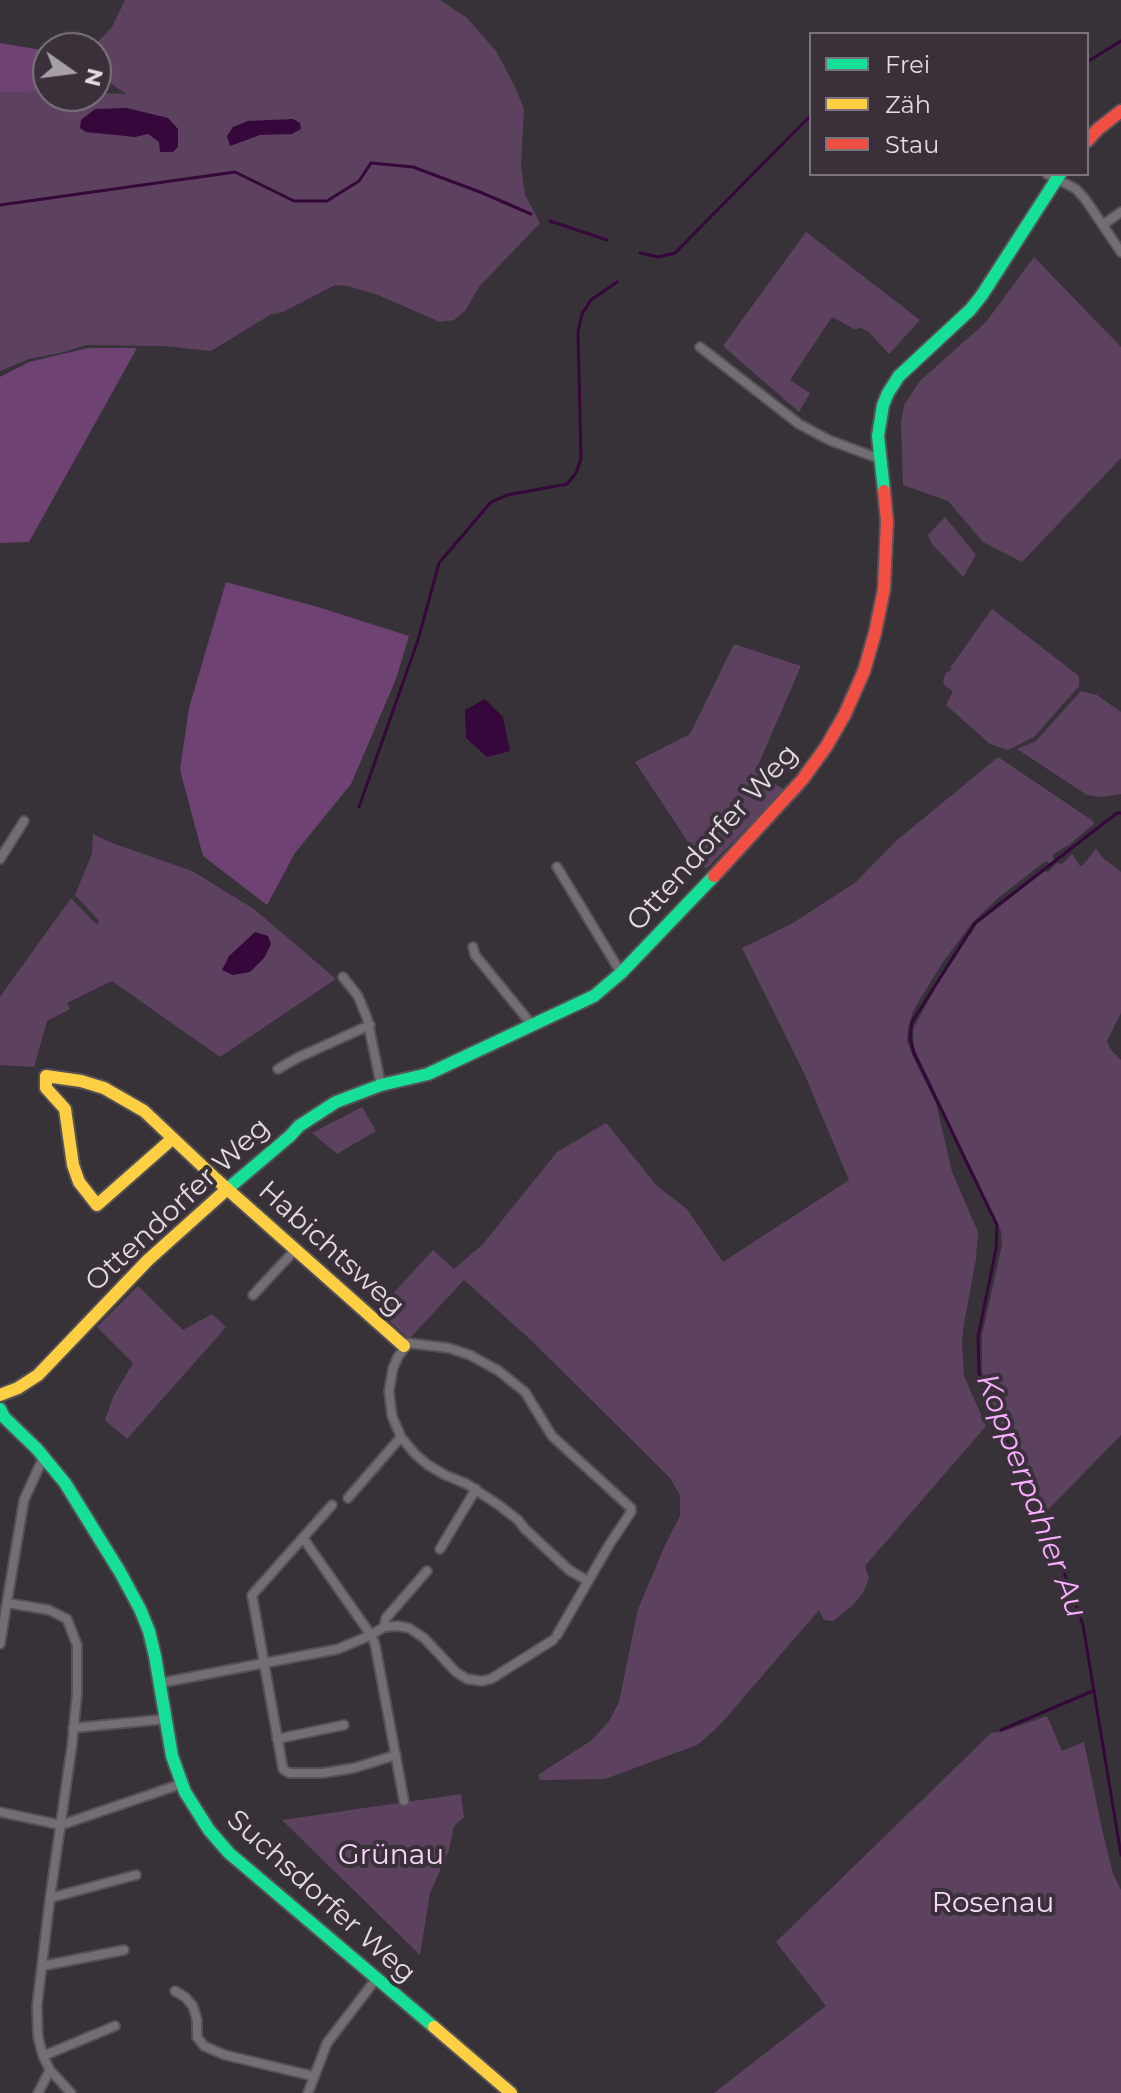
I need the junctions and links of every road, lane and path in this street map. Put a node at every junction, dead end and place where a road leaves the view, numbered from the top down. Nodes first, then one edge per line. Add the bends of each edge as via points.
1 (1121, 111) edge
2 (1089, 139) edge
3 (1055, 176) edge
4 (1121, 212) edge
5 (1104, 224) junction
6 (1121, 252) edge
7 (700, 347) dead end
8 (880, 459) junction
9 (24, 821) dead end
10 (0, 859) edge
11 (557, 867) dead end
12 (473, 947) dead end
13 (621, 973) junction
14 (343, 977) dead end
15 (370, 1025) junction
16 (533, 1026) junction
17 (278, 1069) dead end
18 (381, 1085) junction
19 (172, 1139) junction
20 (227, 1189) junction
21 (295, 1250) junction
22 (253, 1295) dead end
23 (404, 1346) junction
24 (0, 1395) edge
25 (0, 1409) edge
26 (401, 1437) junction
27 (44, 1456) junction
28 (476, 1489) junction
29 (348, 1498) dead end
30 (332, 1505) dead end
31 (303, 1538) junction
32 (440, 1549) dead end
33 (427, 1571) dead end
34 (588, 1581) junction
35 (8, 1603) junction
36 (384, 1627) junction
37 (371, 1635) junction
38 (0, 1644) edge
39 (263, 1663) junction
40 (160, 1683) junction
41 (166, 1719) junction
42 (344, 1725) dead end
43 (73, 1728) junction
44 (277, 1739) junction
45 (396, 1755) junction
46 (181, 1784) junction
47 (404, 1801) dead end
48 (0, 1812) edge
49 (61, 1825) junction
50 (136, 1875) dead end
51 (50, 1898) junction
52 (124, 1950) dead end
53 (42, 1966) junction
54 (376, 1979) junction
55 (175, 1991) dead end
56 (115, 2026) dead end
57 (43, 2056) junction
58 (50, 2070) junction
59 (313, 2076) junction
60 (38, 2093) edge
61 (71, 2093) edge
62 (308, 2093) edge
63 (511, 2093) edge

1 - 2 main road
3 - 5 street via 1076,189
3 - 8 main road, Ottendorfer Weg via 982,295 893,384 879,422
4 - 5 street
5 - 6 street
7 - 8 street via 799,424
8 - 13 main road, Ottendorfer Weg via 887,521 884,589 869,654 845,714 802,780
9 - 10 street
11 - 13 street, Ottendorfer Weg
12 - 16 street
13 - 16 main road, Ottendorfer Weg via 594,996
14 - 15 street
15 - 17 street
15 - 18 street
16 - 18 main road, Ottendorfer Weg via 428,1074
18 - 20 main road, Ottendorfer Weg via 336,1102 299,1126
19 - 19 main road, Habichtsweg via 123,1097 81,1081 46,1076 46,1088 65,1109 79,1182 97,1205
19 - 20 main road, Habichtsweg
20 - 21 main road, Habichtsweg
20 - 24 main road, Ottendorfer Weg via 148,1260 38,1375
21 - 22 street
21 - 23 main road, Habichtsweg
23 - 26 street via 389,1391
23 - 34 street via 449,1348 490,1365 525,1392 552,1436 631,1508
25 - 27 main road, Suchsdorfer Weg
26 - 28 street via 428,1465
26 - 29 street
27 - 35 street via 24,1500
27 - 40 main road, Suchsdorfer Weg via 140,1609
28 - 32 street
28 - 34 street
30 - 31 street
31 - 37 street
31 - 39 street via 252,1595
33 - 36 street
34 - 36 street via 555,1638 491,1679 475,1681 456,1672 409,1628
35 - 38 street
35 - 43 street via 67,1619 77,1645
36 - 37 street
37 - 39 street via 338,1649
37 - 45 street
39 - 40 street
39 - 44 street
40 - 41 main road, Suchsdorfer Weg
41 - 43 street
41 - 46 main road, Suchsdorfer Weg
42 - 44 street
43 - 49 street
44 - 45 street via 283,1769 289,1773 354,1768
45 - 47 street
46 - 49 street
46 - 54 main road, Suchsdorfer Weg via 214,1837
48 - 49 street
49 - 51 street
50 - 51 street
51 - 53 street
52 - 53 street
53 - 57 street via 37,2006
54 - 59 street via 327,2043
54 - 63 main road, Suchsdorfer Weg
55 - 59 street via 193,2006 197,2037 204,2046
56 - 57 street
57 - 58 street
58 - 60 street
58 - 61 street
59 - 62 street

